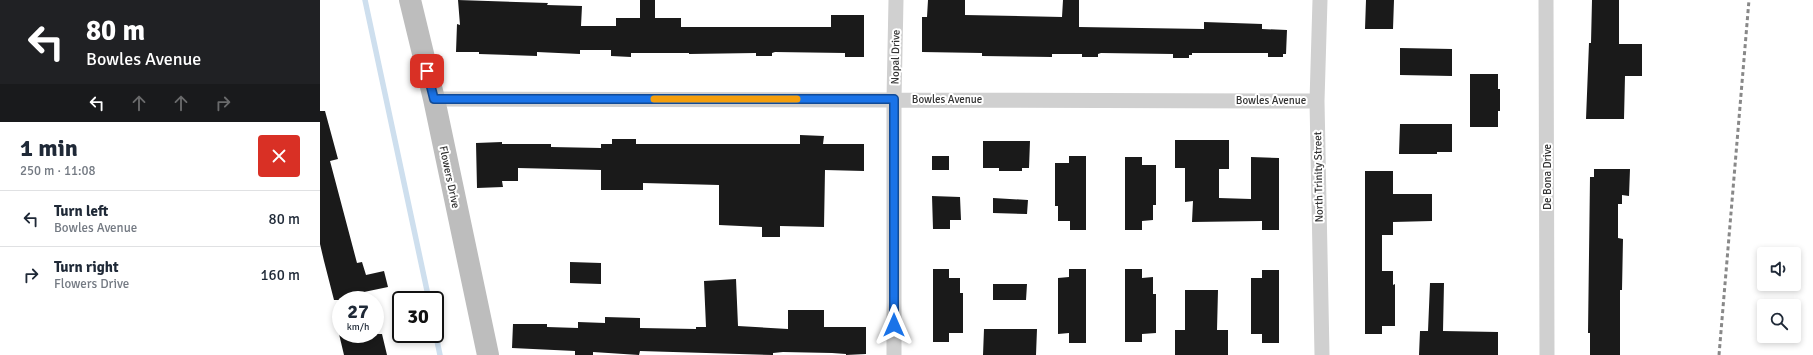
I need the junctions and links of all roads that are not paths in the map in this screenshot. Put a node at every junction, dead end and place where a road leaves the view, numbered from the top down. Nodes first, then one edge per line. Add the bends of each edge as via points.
1 (410, 0) edge
2 (896, 0) edge
3 (1320, 0) edge
4 (1546, 0) edge
5 (434, 99) junction
6 (894, 99) junction
7 (1317, 101) junction
8 (488, 355) edge
9 (894, 355) edge
10 (1322, 355) edge
11 (1547, 355) edge

1 - 5 street, Flowers Drive
2 - 6 street, Nopal Drive
3 - 7 street, North Trinity Street
4 - 11 street, De Bona Drive
5 - 6 street, Bowles Avenue
5 - 8 street, Flowers Drive
6 - 7 street, Bowles Avenue
6 - 9 street, Nopal Drive
7 - 10 street, North Trinity Street

